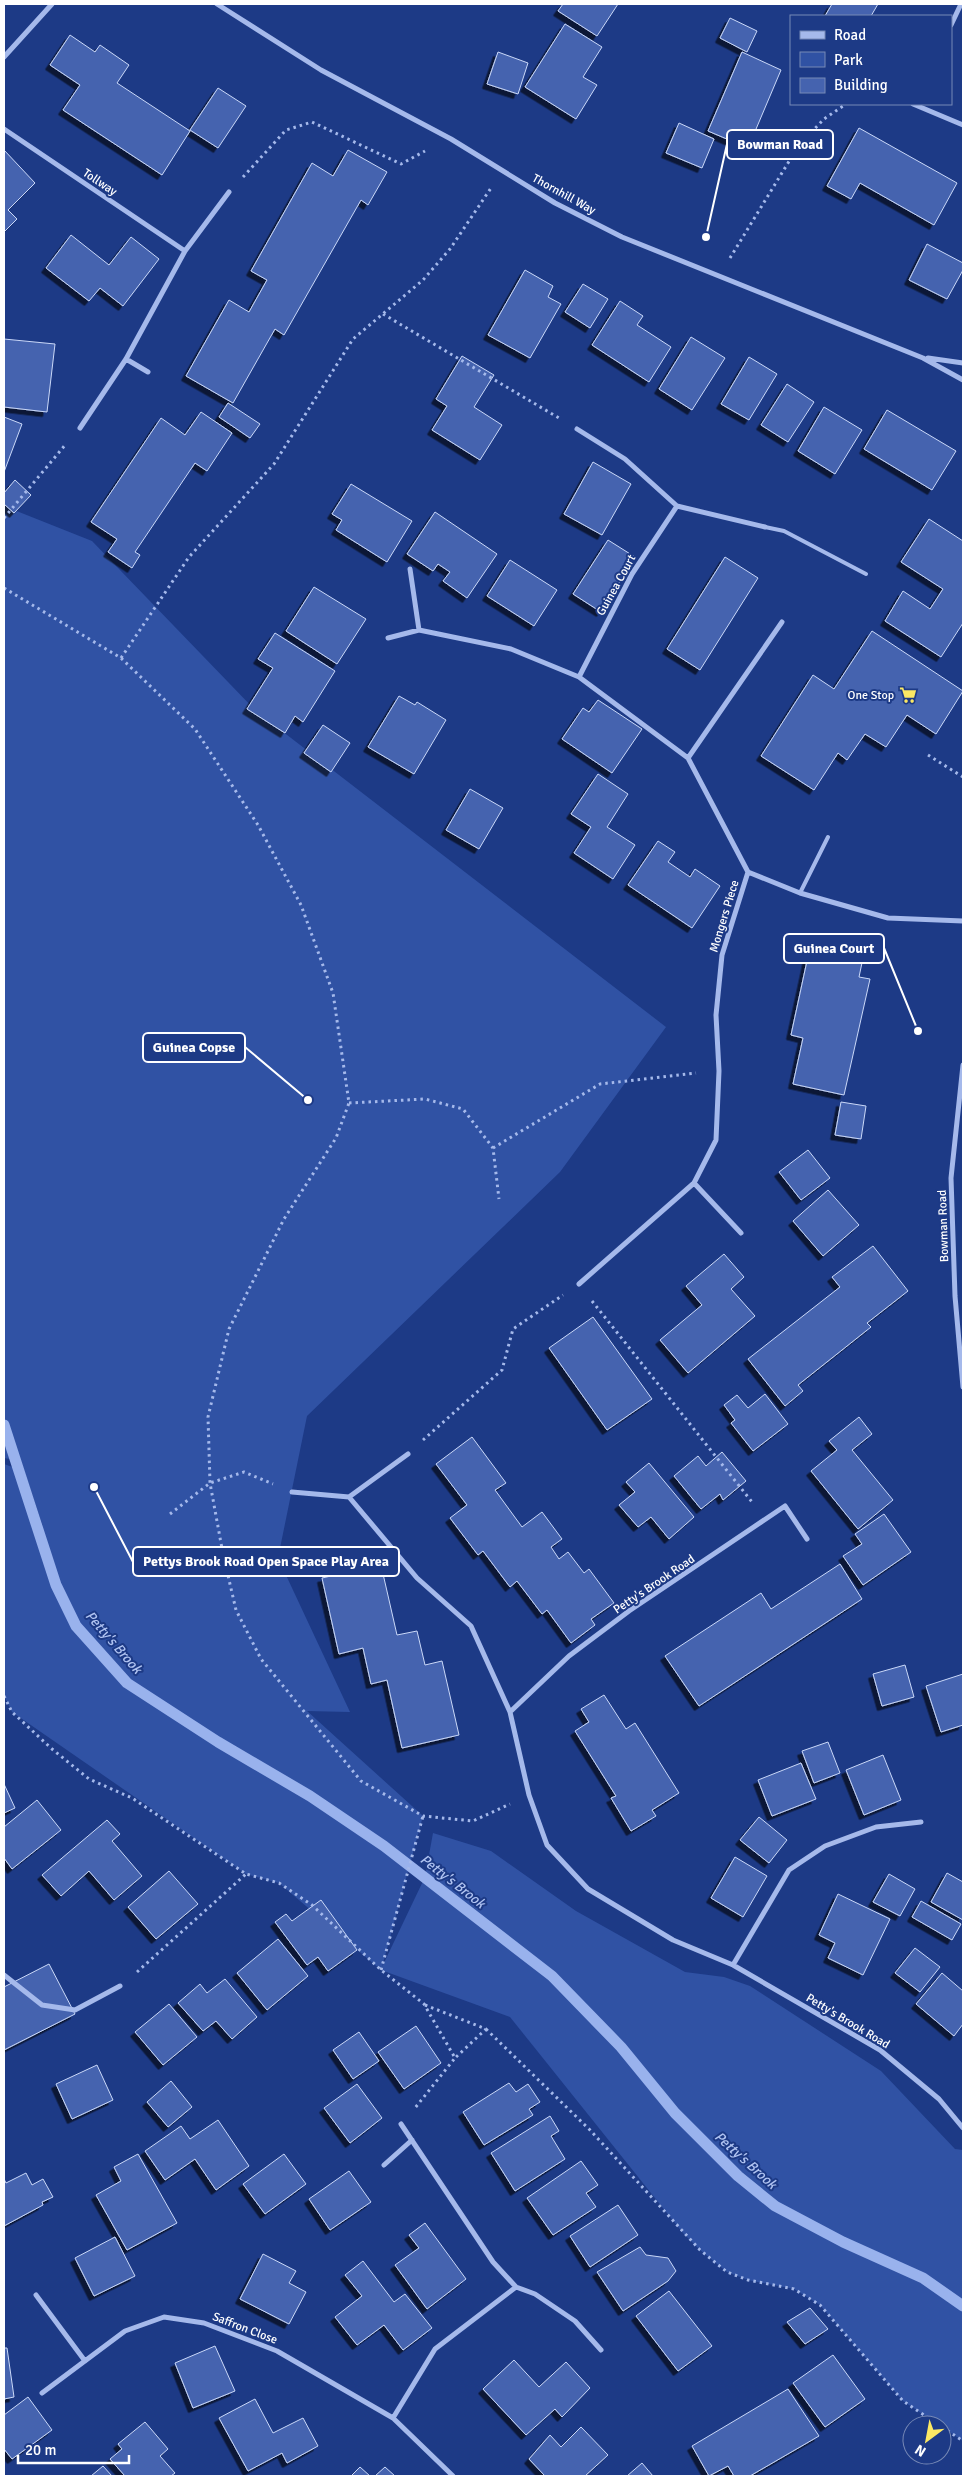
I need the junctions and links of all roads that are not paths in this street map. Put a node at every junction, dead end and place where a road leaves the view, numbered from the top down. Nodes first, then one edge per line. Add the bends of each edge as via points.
1 (52, 4) edge
2 (217, 4) edge
3 (961, 4) edge
4 (952, 23) edge
5 (4, 58) edge
6 (916, 105) edge
7 (963, 125) edge
8 (4, 129) edge
9 (229, 192) road end
10 (185, 251) junction
11 (923, 358) junction
12 (126, 359) junction
13 (963, 363) edge
14 (148, 372) dead end
15 (963, 380) edge
16 (80, 428) road end
17 (577, 429) road end
18 (676, 506) junction
19 (765, 527) joint
20 (410, 569) dead end
21 (866, 574) dead end
22 (782, 622) dead end
23 (418, 630) junction
24 (388, 638) dead end
25 (579, 677) junction
26 (688, 758) junction
27 (828, 837) dead end
28 (748, 872) junction
29 (800, 893) junction
30 (963, 921) edge
31 (963, 1065) edge
32 (694, 1183) junction
33 (741, 1233) dead end
34 (579, 1284) road end
35 (963, 1388) edge
36 (408, 1454) road end
37 (292, 1492) road end
38 (348, 1497) junction
39 (807, 1539) dead end
40 (510, 1712) junction
41 (921, 1822) dead end
42 (733, 1964) junction
43 (4, 1975) edge
44 (120, 1986) road end
45 (402, 2124) road end
46 (963, 2128) edge
47 (412, 2140) junction
48 (384, 2165) dead end
49 (516, 2287) junction
50 (36, 2295) dead end
51 (601, 2350) dead end
52 (85, 2361) junction
53 (42, 2393) dead end
54 (393, 2418) junction
55 (454, 2476) edge

1 - 5 street
2 - 11 street, Thornhill Way via 321,70 450,138 555,203 622,237
3 - 4 street
6 - 7 street
8 - 10 street, Tollway
9 - 10 street
10 - 12 street
11 - 13 street, Thornhill Way
11 - 15 street, Thornhill Way
12 - 14 street
12 - 16 street
17 - 18 street via 625,459
18 - 19 street
18 - 25 street, Guinea Court via 632,574
19 - 21 lane via 784,531
20 - 23 street
22 - 26 street
23 - 24 street
23 - 25 street via 511,648
25 - 26 street
26 - 28 street
27 - 29 lane
28 - 29 street, Mongers Piece
28 - 32 street, Mongers Piece via 722,955 716,1015 719,1070 716,1140
29 - 30 street, Mongers Piece via 888,918
31 - 35 street, Bowman Road via 951,1178
32 - 33 street
32 - 34 street, Mongers Piece
36 - 38 street
37 - 38 street
38 - 40 street, Petty's Brook Road via 417,1578 471,1626
39 - 40 street, Petty's Brook Road via 785,1506 569,1656
40 - 42 street, Petty's Brook Road via 529,1795 547,1845 588,1889 673,1940
41 - 42 street via 876,1827 825,1846 790,1870
42 - 46 street, Petty's Brook Road via 880,2050 939,2099
43 - 44 street via 42,2005 75,2010
45 - 47 street
47 - 48 street
47 - 49 street via 493,2262
49 - 51 street via 556,2306 575,2321
49 - 54 street via 435,2349
50 - 52 street
52 - 53 street, Saffron Close
52 - 54 street, Saffron Close via 125,2330 164,2317 204,2323 277,2351
54 - 55 street, Saffron Close

